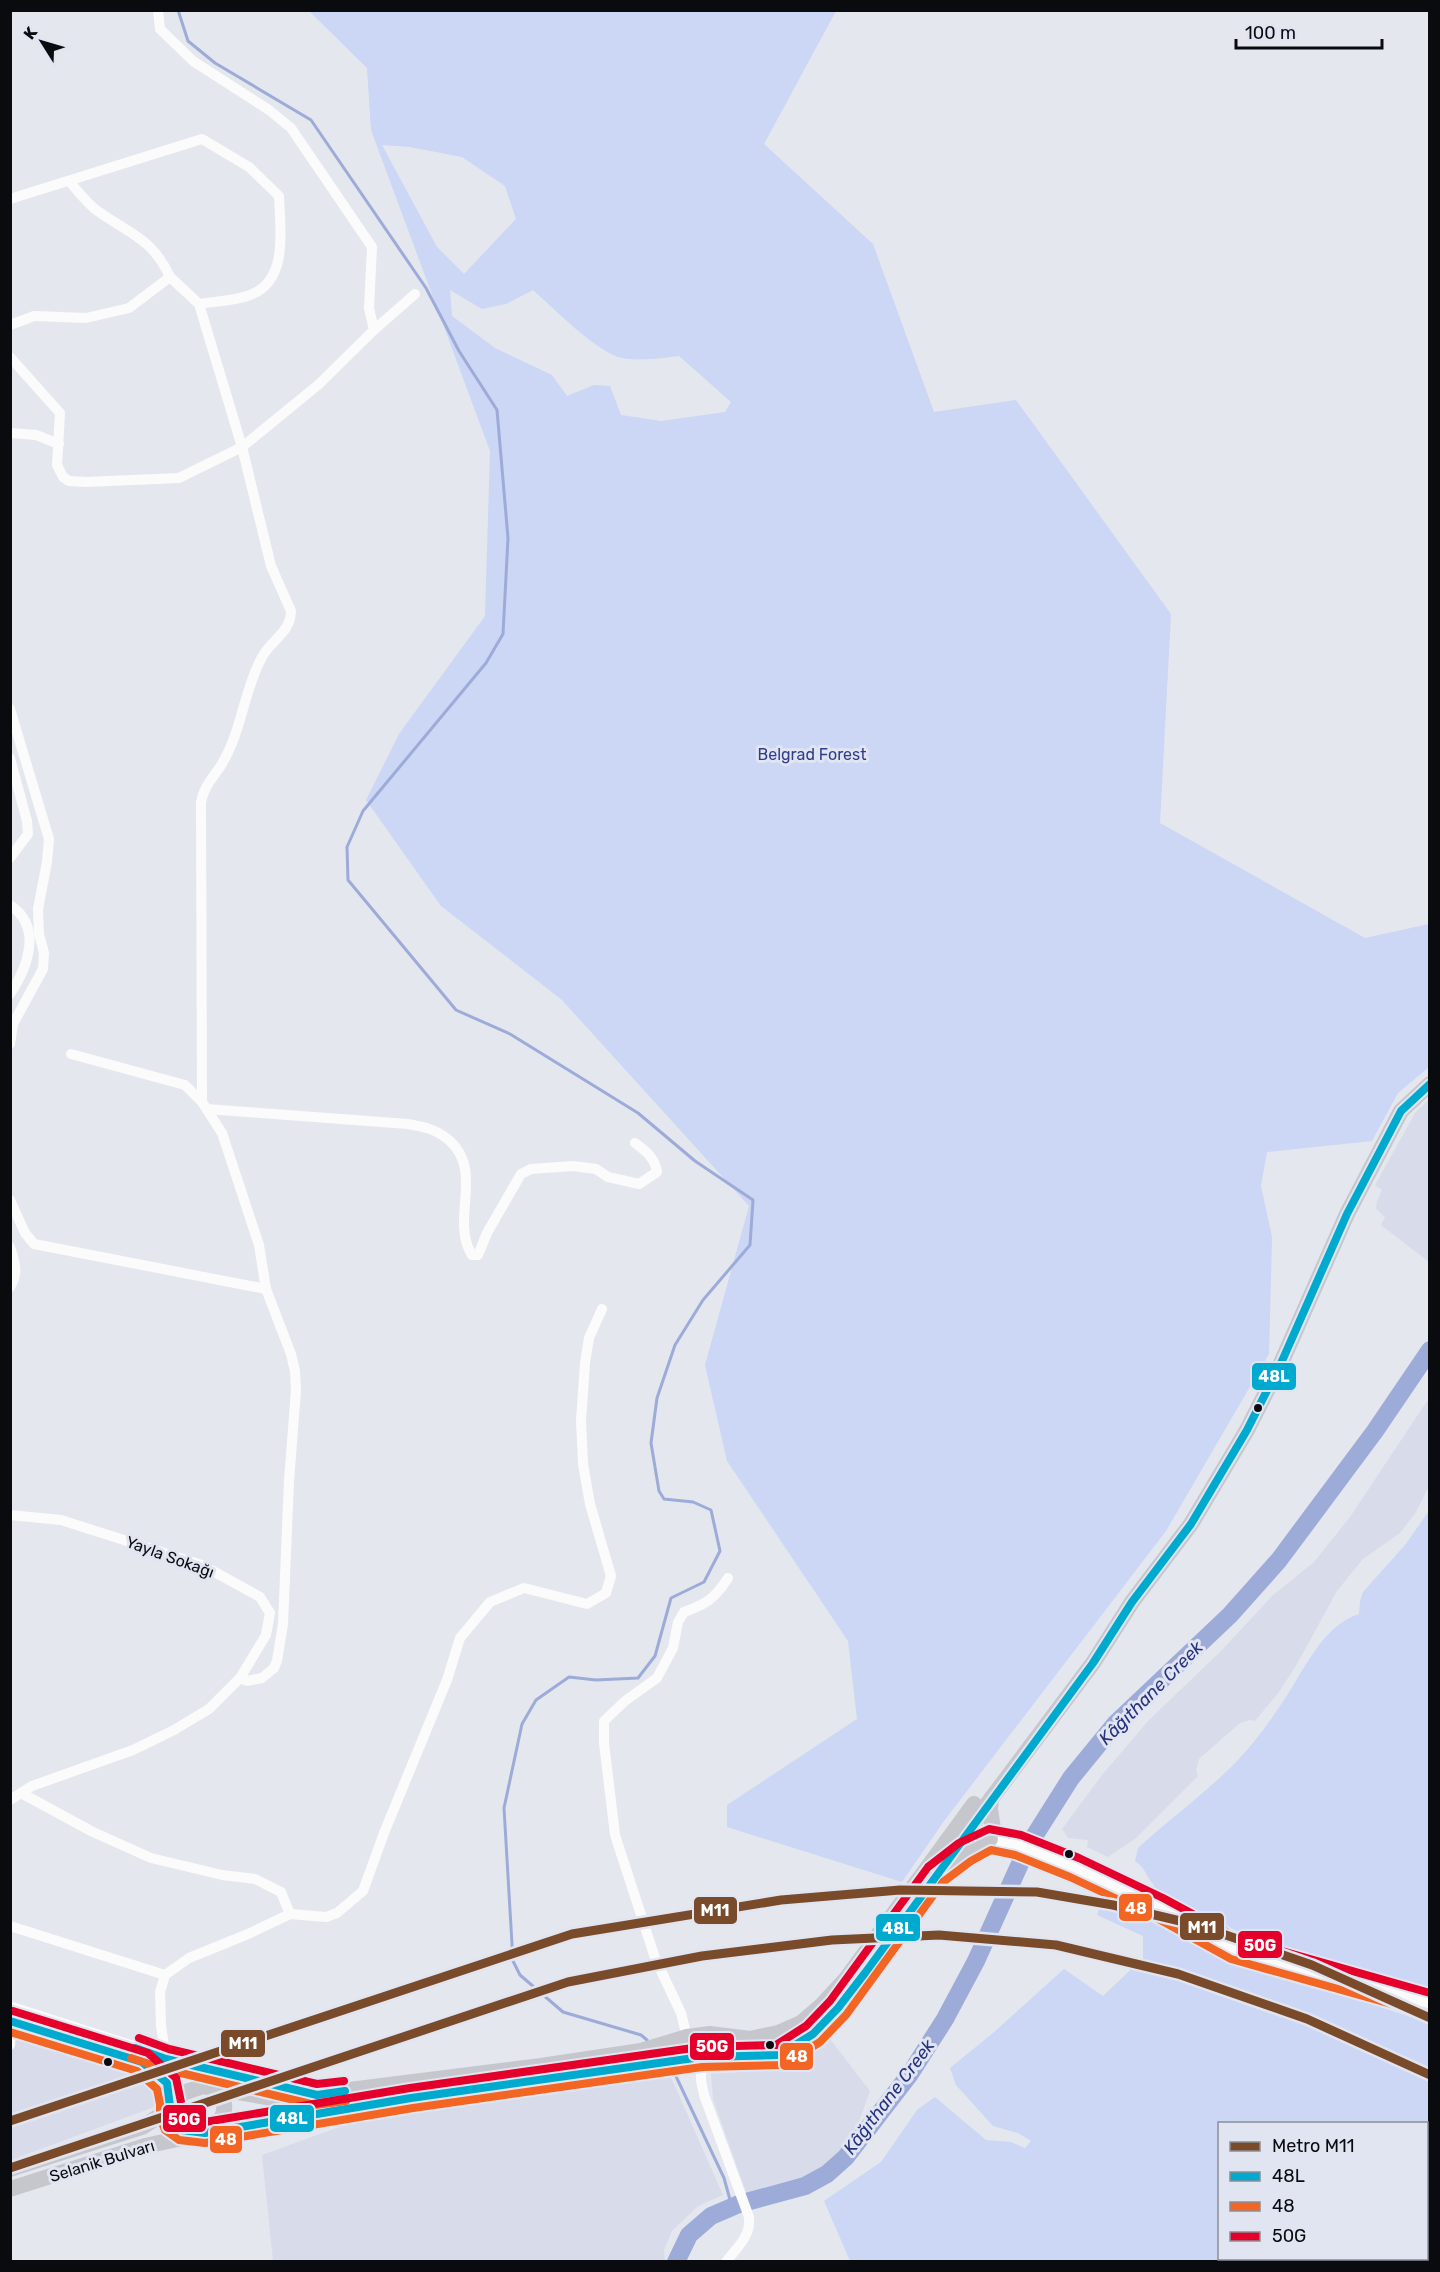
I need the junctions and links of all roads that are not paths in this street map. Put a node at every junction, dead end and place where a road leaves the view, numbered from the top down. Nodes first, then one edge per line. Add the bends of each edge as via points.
1 (158, 10) edge
2 (69, 181) junction
3 (10, 198) edge
4 (170, 277) junction
5 (415, 294) dead end
6 (199, 304) junction
7 (10, 325) edge
8 (374, 330) junction
9 (10, 357) edge
10 (10, 433) edge
11 (59, 444) junction
12 (242, 447) junction
13 (10, 709) edge
14 (10, 758) edge
15 (10, 858) edge
16 (10, 905) edge
17 (10, 994) edge
18 (10, 1044) edge
19 (71, 1054) dead end
20 (1430, 1084) edge
21 (204, 1105) junction
22 (635, 1143) dead end
23 (10, 1200) edge
24 (10, 1247) edge
25 (10, 1287) edge
26 (266, 1289) junction
27 (602, 1309) dead end
28 (10, 1515) edge
29 (728, 1578) dead end
30 (1132, 1602) junction
31 (240, 1678) junction
32 (14, 1797) edge
33 (991, 1799) junction
34 (970, 1822) junction
35 (1002, 1838) junction
36 (935, 1875) junction
37 (290, 1914) junction
38 (10, 1926) edge
39 (165, 1975) junction
40 (1430, 2004) edge
41 (11, 2018) edge
42 (684, 2037) junction
43 (750, 2039) junction
44 (10, 2044) edge
45 (701, 2056) junction
46 (166, 2059) junction
47 (213, 2087) junction
48 (317, 2095) junction
49 (377, 2095) junction
50 (171, 2103) junction
51 (205, 2133) junction
52 (10, 2169) edge
53 (10, 2189) edge
54 (726, 2262) edge

1 - 8 street via 160,29 193,60 291,128 348,210 372,247 369,308
2 - 3 street
2 - 4 street via 94,208 141,238 162,259
2 - 6 street via 202,139 249,167 279,196 277,266 268,286 249,296
4 - 6 street
4 - 7 street via 129,308 86,318 34,316
5 - 8 street
6 - 12 street
8 - 12 street via 318,385
9 - 11 street via 60,413
10 - 11 street via 36,435
11 - 12 street via 57,465 63,477 86,482 179,478
12 - 21 street via 271,566 291,618 258,664 229,752 202,794
13 - 18 street via 49,840 38,909 43,969 13,1024
14 - 15 street via 28,834
16 - 17 street via 25,922 30,950 28,963
19 - 21 street via 185,1085
20 - 30 main road via 1401,1111 1347,1214 1282,1362 1247,1430 1191,1524
21 - 22 street via 429,1127 440,1132 464,1158 465,1237 472,1255 478,1255 521,1174 531,1169 573,1166 596,1169 608,1177 639,1184 657,1172 656,1163
21 - 26 street via 222,1133 259,1245
23 - 26 street via 34,1244
24 - 25 street via 16,1277
26 - 31 street via 291,1354 296,1380 283,1624 274,1668 254,1680
27 - 37 street via 589,1338 581,1421 590,1504 611,1576 606,1593 587,1604 524,1588 490,1602 460,1638 363,1891 326,1917
28 - 31 street, Yayla Sokağı via 61,1520 202,1564 260,1597 270,1612 269,1623
29 - 42 street via 715,1597 684,1612 673,1648 657,1678 604,1721 615,1836 655,1958 681,2013
30 - 33 main road
30 - 34 main road via 1088,1652
31 - 32 street, Yayla Sokağı via 209,1709 174,1730 133,1750 32,1786
32 - 37 street via 151,1858 255,1879 281,1892
33 - 34 main road
33 - 35 main road via 990,1809
34 - 35 main road via 978,1834
34 - 36 main road, Selanik Bulvarı
34 - 43 main road, Selanik Bulvarı via 828,1999 801,2023
35 - 36 main road via 965,1852
35 - 40 main road via 1158,1907 1234,1949
36 - 45 main road, Selanik Bulvarı via 865,1973 813,2034 779,2055
37 - 39 street via 189,1958
38 - 39 street
39 - 46 street via 160,1992
41 - 44 street
41 - 46 main road
41 - 50 main road via 142,2062 167,2083
42 - 43 main road, Selanik Bulvarı via 710,2034
42 - 45 main road
42 - 49 main road, Selanik Bulvarı via 641,2051
43 - 45 main road via 723,2043
45 - 49 main road, Selanik Bulvarı
45 - 54 street via 704,2095 749,2217 747,2237
46 - 47 main road
46 - 48 main road
47 - 48 main road, Selanik Bulvarı via 271,2098
47 - 50 main road via 194,2088
47 - 51 main road via 223,2098 224,2110 216,2125
48 - 49 main road, Selanik Bulvarı
49 - 51 main road, Selanik Bulvarı
50 - 51 main road via 170,2116 177,2126 188,2132
50 - 52 main road, Selanik Bulvarı via 142,2127
51 - 53 main road, Selanik Bulvarı via 145,2146

